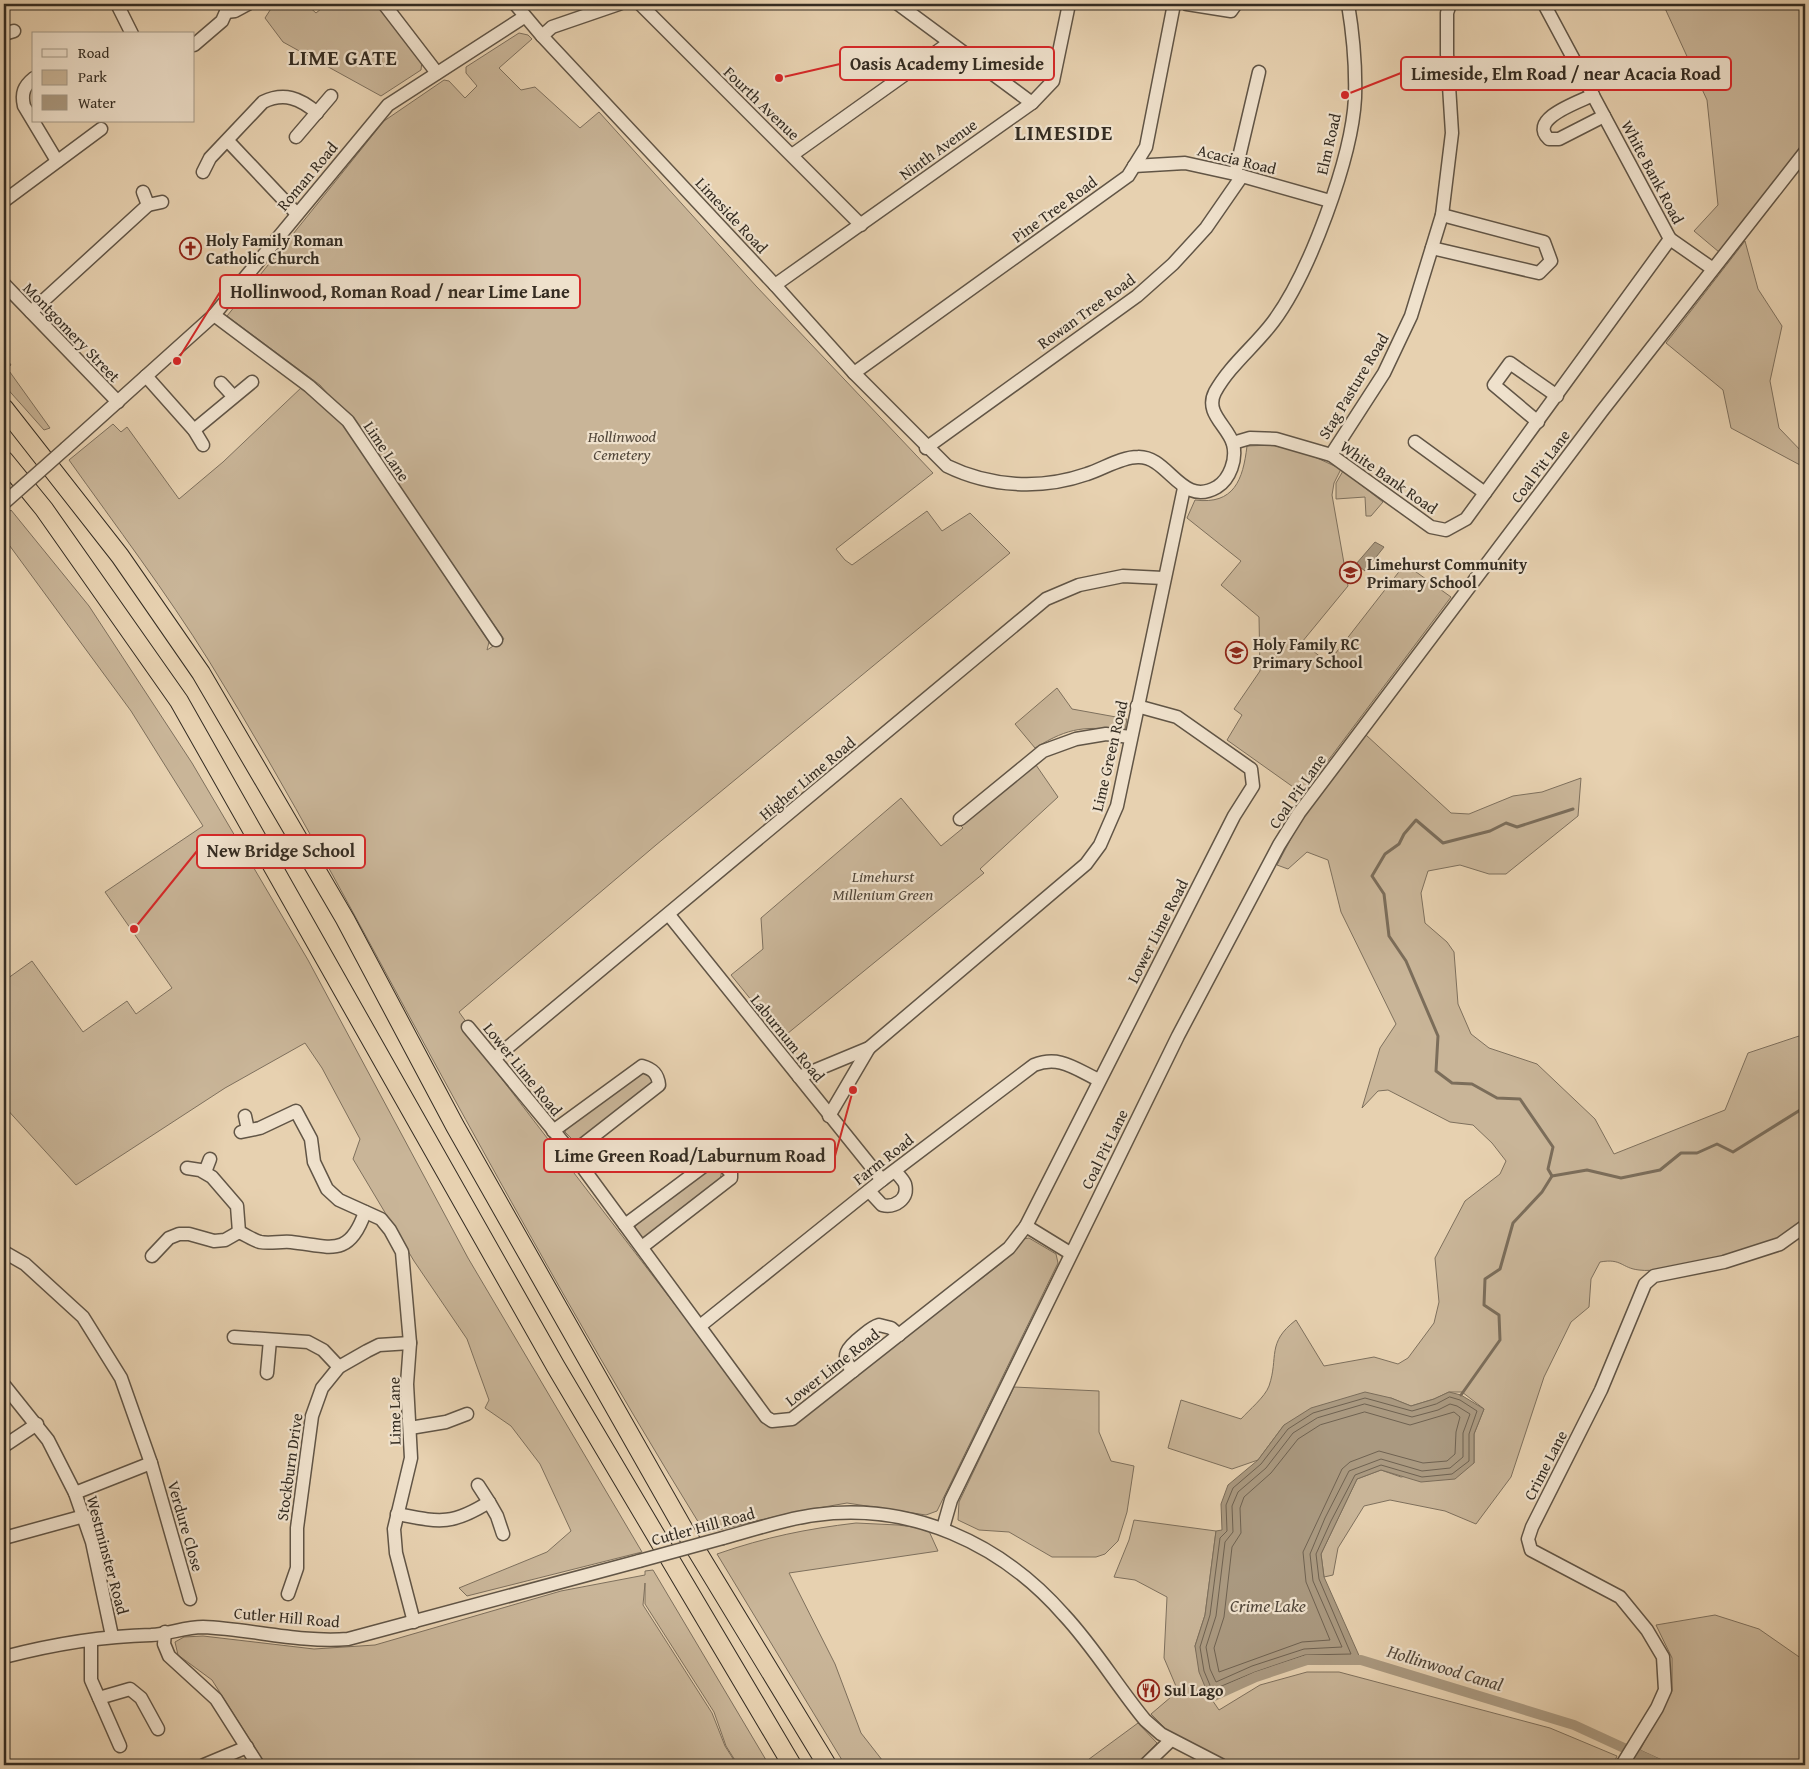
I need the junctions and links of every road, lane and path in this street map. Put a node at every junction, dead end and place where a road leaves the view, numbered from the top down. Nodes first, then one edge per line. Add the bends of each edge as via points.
1 (117, 4) edge
2 (248, 4) edge
3 (384, 4) edge
4 (515, 4) edge
5 (619, 4) edge
6 (640, 4) edge
7 (898, 4) edge
8 (1066, 4) edge
9 (1174, 4) edge
10 (1187, 4) edge
11 (1236, 4) edge
12 (1348, 4) edge
13 (1450, 4) edge
14 (1544, 4) edge
15 (225, 8) edge
16 (524, 17) junction
17 (131, 32) edge
18 (542, 36) junction
19 (949, 43) junction
20 (195, 44) edge
21 (1259, 72) dead end
22 (437, 73) junction
23 (32, 80) edge
24 (1593, 95) junction
25 (331, 96) dead end
26 (1032, 103) junction
27 (316, 113) junction
28 (1604, 116) junction
29 (32, 119) edge
30 (34, 122) edge
31 (101, 129) dead end
32 (296, 137) dead end
33 (228, 141) junction
34 (1805, 152) edge
35 (792, 155) junction
36 (57, 161) junction
37 (1134, 166) junction
38 (203, 172) dead end
39 (1239, 175) junction
40 (143, 192) dead end
41 (4, 201) edge
42 (1330, 201) junction
43 (162, 202) dead end
44 (148, 205) junction
45 (297, 214) junction
46 (1442, 215) junction
47 (861, 225) junction
48 (1670, 240) junction
49 (1432, 248) junction
50 (1713, 270) junction
51 (4, 284) edge
52 (775, 285) junction
53 (31, 312) junction
54 (214, 316) junction
55 (854, 373) junction
56 (146, 376) junction
57 (252, 382) dead end
58 (221, 383) dead end
59 (234, 396) junction
60 (1557, 396) junction
61 (118, 402) junction
62 (7, 412) edge
63 (1538, 422) junction
64 (194, 430) junction
65 (1415, 442) dead end
66 (1233, 443) junction
67 (203, 445) dead end
68 (926, 448) junction
69 (1330, 455) junction
70 (4, 460) edge
71 (1184, 488) junction
72 (1485, 493) junction
73 (4, 503) edge
74 (1163, 578) junction
75 (496, 640) dead end
76 (1137, 706) junction
77 (1130, 737) junction
78 (960, 819) dead end
79 (669, 915) junction
80 (468, 1027) dead end
81 (869, 1048) junction
82 (495, 1058) junction
83 (799, 1077) junction
84 (1099, 1080) junction
85 (245, 1116) dead end
86 (829, 1116) junction
87 (553, 1131) junction
88 (572, 1153) junction
89 (210, 1159) dead end
90 (187, 1168) dead end
91 (894, 1171) junction
92 (205, 1172) junction
93 (882, 1180) junction
94 (869, 1191) junction
95 (365, 1212) junction
96 (625, 1225) junction
97 (1026, 1226) junction
98 (1805, 1226) edge
99 (239, 1232) junction
100 (642, 1247) junction
101 (4, 1252) edge
102 (1070, 1253) junction
103 (151, 1255) dead end
104 (700, 1326) junction
105 (899, 1335) junction
106 (234, 1337) dead end
107 (270, 1340) junction
108 (410, 1343) junction
109 (339, 1368) junction
110 (853, 1372) junction
111 (267, 1373) dead end
112 (4, 1385) edge
113 (459, 1413) dead end
114 (37, 1424) junction
115 (410, 1428) junction
116 (4, 1446) edge
117 (151, 1463) junction
118 (478, 1485) dead end
119 (75, 1493) junction
120 (488, 1502) junction
121 (396, 1514) junction
122 (84, 1516) junction
123 (943, 1528) junction
124 (503, 1534) dead end
125 (4, 1538) edge
126 (288, 1594) dead end
127 (190, 1599) dead end
128 (414, 1622) junction
129 (165, 1632) junction
130 (112, 1636) junction
131 (91, 1642) junction
132 (4, 1657) edge
133 (99, 1698) junction
134 (158, 1729) dead end
135 (1171, 1740) junction
136 (120, 1746) dead end
137 (247, 1747) junction
138 (204, 1765) edge
139 (258, 1765) edge
140 (792, 1765) edge
141 (828, 1765) edge
142 (1144, 1765) edge
143 (1221, 1765) edge
144 (1622, 1765) edge

1 - 17 street
2 - 15 street via 235,11
3 - 22 street
4 - 16 street, Limeside Road
5 - 18 street via 552,27
6 - 35 street, Fourth Avenue
7 - 19 street
8 - 26 street, Ninth Avenue via 1052,82
9 - 37 street, Pine Tree Road via 1146,147
10 - 11 street via 1231,11
12 - 42 street, Elm Road via 1355,100 1345,156
13 - 46 street, Stag Pasture Road via 1447,54 1452,133
14 - 24 street, White Bank Road
15 - 20 street via 222,21
16 - 18 street, Limeside Road
16 - 22 street, Roman Road
18 - 52 street, Limeside Road
19 - 26 street
19 - 35 street
21 - 39 street
22 - 45 street, Roman Road via 388,105
23 - 29 street via 25,85 22,98
24 - 28 street, White Bank Road
24 - 28 street via 1548,118 1544,134 1549,139 1559,139
25 - 27 street
26 - 47 street, Ninth Avenue
27 - 32 street
27 - 33 street via 291,97 271,98 255,109
28 - 48 street, White Bank Road
30 - 36 street
31 - 36 street
33 - 38 street via 206,154
33 - 45 street
34 - 50 street, Coal Pit Lane
35 - 47 street, Fourth Avenue
36 - 41 street
37 - 39 street, Acacia Road via 1185,163
37 - 55 street, Pine Tree Road via 1128,176
39 - 42 street, Acacia Road
39 - 68 street, Rowan Tree Road via 1206,228 1137,296
40 - 44 street
42 - 66 street, Elm Road via 1305,268 1274,321 1214,393 1214,412
43 - 44 street
44 - 53 street
45 - 54 street, Roman Road
46 - 49 street, Stag Pasture Road
46 - 49 street via 1544,242 1551,261 1539,272
47 - 52 street, Ninth Avenue
48 - 50 street
48 - 60 street, White Bank Road
49 - 69 street, Stag Pasture Road via 1411,316 1384,373
50 - 102 street, Coal Pit Lane via 1596,419 1299,813 1279,844 1182,1027
51 - 53 street, Montgomery Street
52 - 55 street, Limeside Road
53 - 61 street, Montgomery Street
54 - 56 street, Roman Road
54 - 75 street, Lime Lane via 309,386 348,422
55 - 68 street, Limeside Road
56 - 61 street, Roman Road
56 - 64 street
57 - 59 street
58 - 59 street
59 - 64 street
60 - 63 street, White Bank Road
60 - 63 street via 1510,363 1494,385
61 - 73 street, Roman Road, bridge
62 - 141 highway via 120,556 201,673 345,919 455,1126 623,1424
63 - 72 street, White Bank Road
64 - 67 street
65 - 72 street
66 - 69 street, White Bank Road via 1250,438 1276,439
66 - 71 street via 1234,462 1222,483 1216,488 1200,491
68 - 71 street, Limeside Road via 946,466 999,483 1072,480 1129,458 1143,457 1157,463
69 - 72 street, White Bank Road via 1431,527 1446,530 1466,519
70 - 140 highway via 44,508 178,701 556,1367
71 - 74 street, Lime Green Road
74 - 76 street, Lime Green Road
74 - 79 street, Higher Lime Road via 1123,576 1079,585 1046,599
76 - 77 street, Lime Green Road
76 - 84 street, Lower Lime Road via 1177,717 1186,723 1251,768 1253,786 1234,816
77 - 78 street via 1106,734 1076,739 1043,751
77 - 81 street, Lime Green Road via 1117,806 1100,845 1086,864
79 - 82 street, Higher Lime Road
79 - 83 street, Laburnum Road
80 - 82 street, Lower Lime Road
81 - 83 street, Lime Green Road
81 - 86 street, Lime Green Road
82 - 87 street, Lower Lime Road
83 - 86 street, Laburnum Road
84 - 91 street, Farm Road via 1060,1061 1047,1060 1034,1065
84 - 97 street, Lower Lime Road
85 - 95 street, Lime Lane via 245,1131 260,1128 294,1106 311,1139 314,1162 327,1189 339,1200
86 - 93 street, Laburnum Road
87 - 88 street, Lower Lime Road
87 - 88 street, Lower Lime Road via 642,1066 658,1076 660,1085
88 - 96 street, Lower Lime Road
89 - 92 street
90 - 92 street
91 - 93 street, Farm Road
91 - 94 street via 905,1185 905,1194 900,1202 892,1206 882,1205
92 - 99 street via 237,1206
93 - 94 street, Farm Road
94 - 104 street, Farm Road
95 - 99 street via 352,1238 331,1248 264,1242
95 - 108 street, Lime Lane via 385,1223 402,1252
96 - 100 street, Lower Lime Road
96 - 100 street via 716,1157 731,1173 731,1178
97 - 102 street
97 - 105 street, Lower Lime Road via 1009,1248
98 - 144 street, Crime Lane via 1780,1244 1724,1262 1654,1276 1646,1284 1600,1390 1532,1527 1528,1539 1531,1550 1620,1597 1647,1630 1662,1657 1665,1690
99 - 103 street via 225,1240 214,1241 179,1234 169,1238
100 - 104 street, Lower Lime Road
101 - 117 street, Verdure Close via 25,1264 83,1317 121,1378
102 - 123 street, Coal Pit Lane via 952,1500
104 - 110 street, Lower Lime Road via 772,1421 792,1419
105 - 110 street, Lower Lime Road
105 - 110 street via 891,1328 879,1325 848,1347 847,1364
106 - 107 street
107 - 109 street via 308,1342 323,1350
107 - 111 street
108 - 109 street, Stockburn Drive via 379,1346
108 - 115 street, Lime Lane via 407,1384
109 - 126 street, Stockburn Drive via 322,1388 312,1416 297,1528 297,1568
112 - 114 street, Westminster Road
113 - 115 street via 446,1422
114 - 116 street
114 - 119 street, Westminster Road
115 - 121 street, Lime Lane via 411,1458
117 - 119 street
117 - 127 street, Verdure Close
118 - 120 street
119 - 122 street, Westminster Road
120 - 121 street via 462,1518 450,1521
120 - 124 street
121 - 128 street, Lime Lane via 396,1553
122 - 125 street
122 - 130 street, Westminster Road
123 - 128 street, Cutler Hill Road, bridge via 895,1516 838,1513 805,1517
123 - 135 street, Cutler Hill Road via 986,1549 1035,1586 1065,1615 1145,1720
128 - 129 street, Cutler Hill Road via 336,1640 202,1627
129 - 130 street, Cutler Hill Road
129 - 137 street via 164,1644 169,1656 216,1699
130 - 131 street, Cutler Hill Road
131 - 132 street, Cutler Hill Road
131 - 133 street via 91,1680
133 - 134 street via 130,1688 140,1698
133 - 136 street
135 - 142 street
135 - 143 street, Cutler Hill Road
137 - 138 street
137 - 139 street

